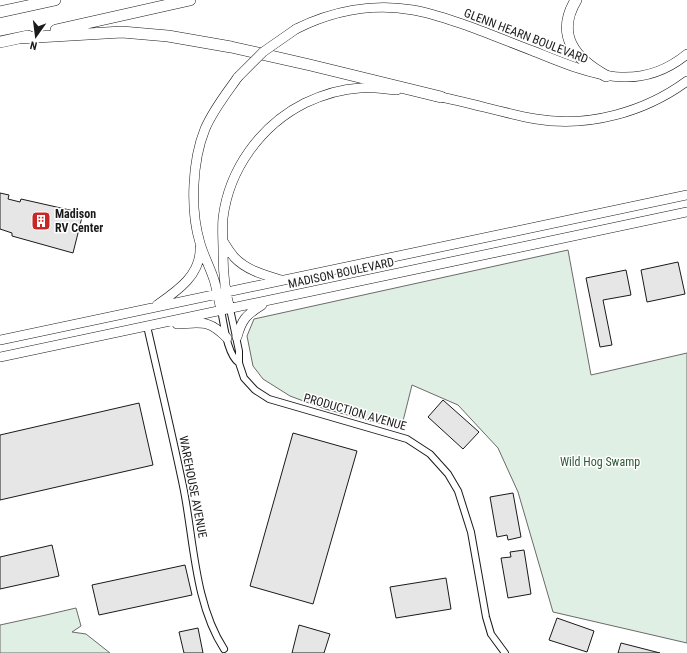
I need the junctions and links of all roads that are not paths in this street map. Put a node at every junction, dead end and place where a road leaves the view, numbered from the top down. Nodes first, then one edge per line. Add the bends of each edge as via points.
1 (55, 0) edge
2 (190, 0) edge
3 (576, 0) edge
4 (0, 12) edge
5 (20, 38) junction
6 (0, 42) edge
7 (687, 54) edge
8 (606, 76) junction
9 (687, 81) edge
10 (441, 97) junction
11 (687, 195) edge
12 (687, 212) edge
13 (223, 241) junction
14 (200, 243) junction
15 (282, 280) junction
16 (221, 293) junction
17 (269, 301) junction
18 (153, 307) junction
19 (225, 309) junction
20 (147, 326) junction
21 (232, 338) junction
22 (0, 340) edge
23 (0, 357) edge
24 (239, 363) junction
25 (224, 650) dead end
26 (505, 653) edge

1 - 4 highway
2 - 5 highway
3 - 8 highway via 569,13 570,43 579,57 591,68
5 - 6 highway
5 - 10 highway via 122,32 168,36 231,47
7 - 8 main road, GLENN HEARN BOULEVARD via 668,67 650,74 627,78
8 - 14 main road, GLENN HEARN BOULEVARD, bridge via 592,74 447,19 414,10 388,7 353,10 317,19 296,29 263,52 238,78 211,118 205,130 196,169 194,205
9 - 10 main road, GLENN HEARN BOULEVARD via 663,96 630,110 577,121 537,119
10 - 13 main road, GLENN HEARN BOULEVARD via 360,88 328,94 283,115 259,139 239,167 223,218
11 - 15 main road, MADISON BOULEVARD
12 - 17 main road, MADISON BOULEVARD
13 - 15 main road via 234,257 245,266
13 - 16 main road, GLENN HEARN BOULEVARD
14 - 16 main road, GLENN HEARN BOULEVARD via 214,282
14 - 18 main road via 200,257 184,286
15 - 16 main road, MADISON BOULEVARD
16 - 18 main road, MADISON BOULEVARD
16 - 19 main road, GLENN HEARN BOULEVARD
17 - 19 main road, MADISON BOULEVARD
17 - 21 main road via 250,313
18 - 22 main road, MADISON BOULEVARD
19 - 20 main road, MADISON BOULEVARD
19 - 21 street, PRODUCTION AVENUE
19 - 21 street, PRODUCTION AVENUE
20 - 21 main road via 211,324
20 - 23 main road, MADISON BOULEVARD
20 - 25 street, WAREHOUSE AVENUE via 183,487 205,609
21 - 24 street, PRODUCTION AVENUE via 239,351
21 - 24 street, PRODUCTION AVENUE via 234,360
24 - 26 street, PRODUCTION AVENUE via 244,378 255,390 269,399 407,438 430,454 448,474 458,491 471,532 486,618 492,634

